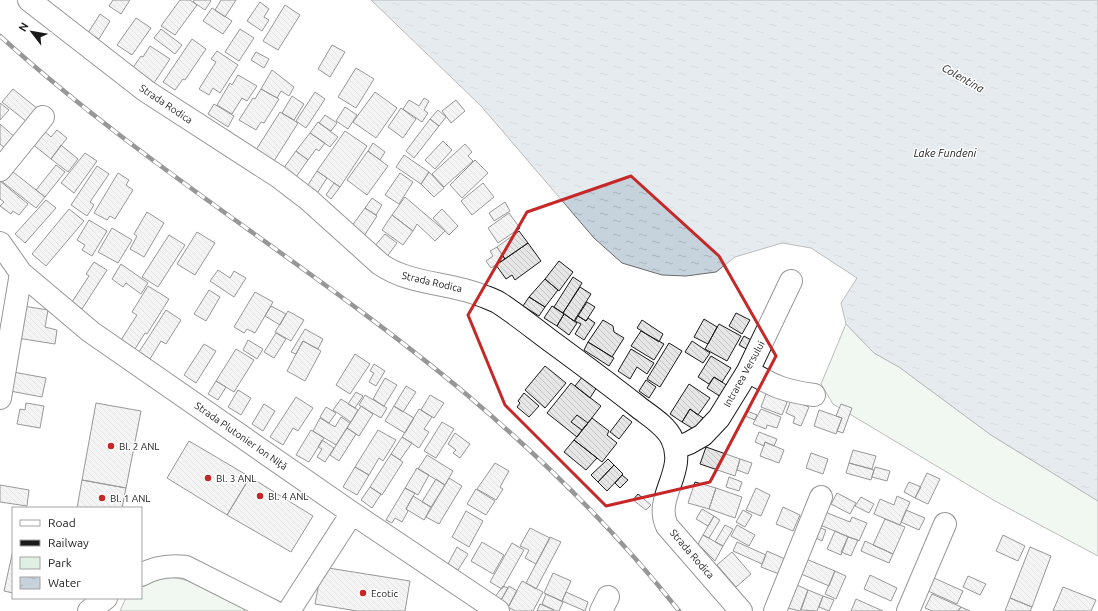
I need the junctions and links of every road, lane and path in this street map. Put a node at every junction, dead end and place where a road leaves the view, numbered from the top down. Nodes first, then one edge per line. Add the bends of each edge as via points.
1 (29, 0) edge
2 (43, 117) dead end
3 (0, 170) edge
4 (0, 244) edge
5 (22, 274) junction
6 (791, 281) dead end
7 (748, 371) junction
8 (814, 395) dead end
9 (0, 398) edge
10 (676, 448) junction
11 (821, 497) dead end
12 (352, 513) junction
13 (945, 524) dead end
14 (142, 575) edge
15 (105, 599) edge
16 (119, 599) edge
17 (89, 611) edge
18 (114, 611) edge
19 (274, 611) edge
20 (289, 611) edge
21 (498, 611) edge
22 (741, 611) edge
23 (775, 611) edge
24 (908, 611) edge

1 - 10 street, Strada Rodica via 146,91 310,200 390,271 402,276 464,289 498,303 662,426
2 - 3 street
4 - 5 street, Strada Plutonier Ion Niță
5 - 9 street
5 - 12 street, Strada Plutonier Ion Niță via 91,332
6 - 7 street, Intrarea Versului
7 - 8 street via 789,392
7 - 10 street, Intrarea Versului via 710,429
10 - 22 street, Strada Rodica via 676,469 663,507 663,517 667,526
11 - 23 street
12 - 20 street
12 - 21 street, Strada Plutonier Ion Niță
13 - 24 street
14 - 19 street via 160,567 186,567
15 - 17 street
16 - 18 street

